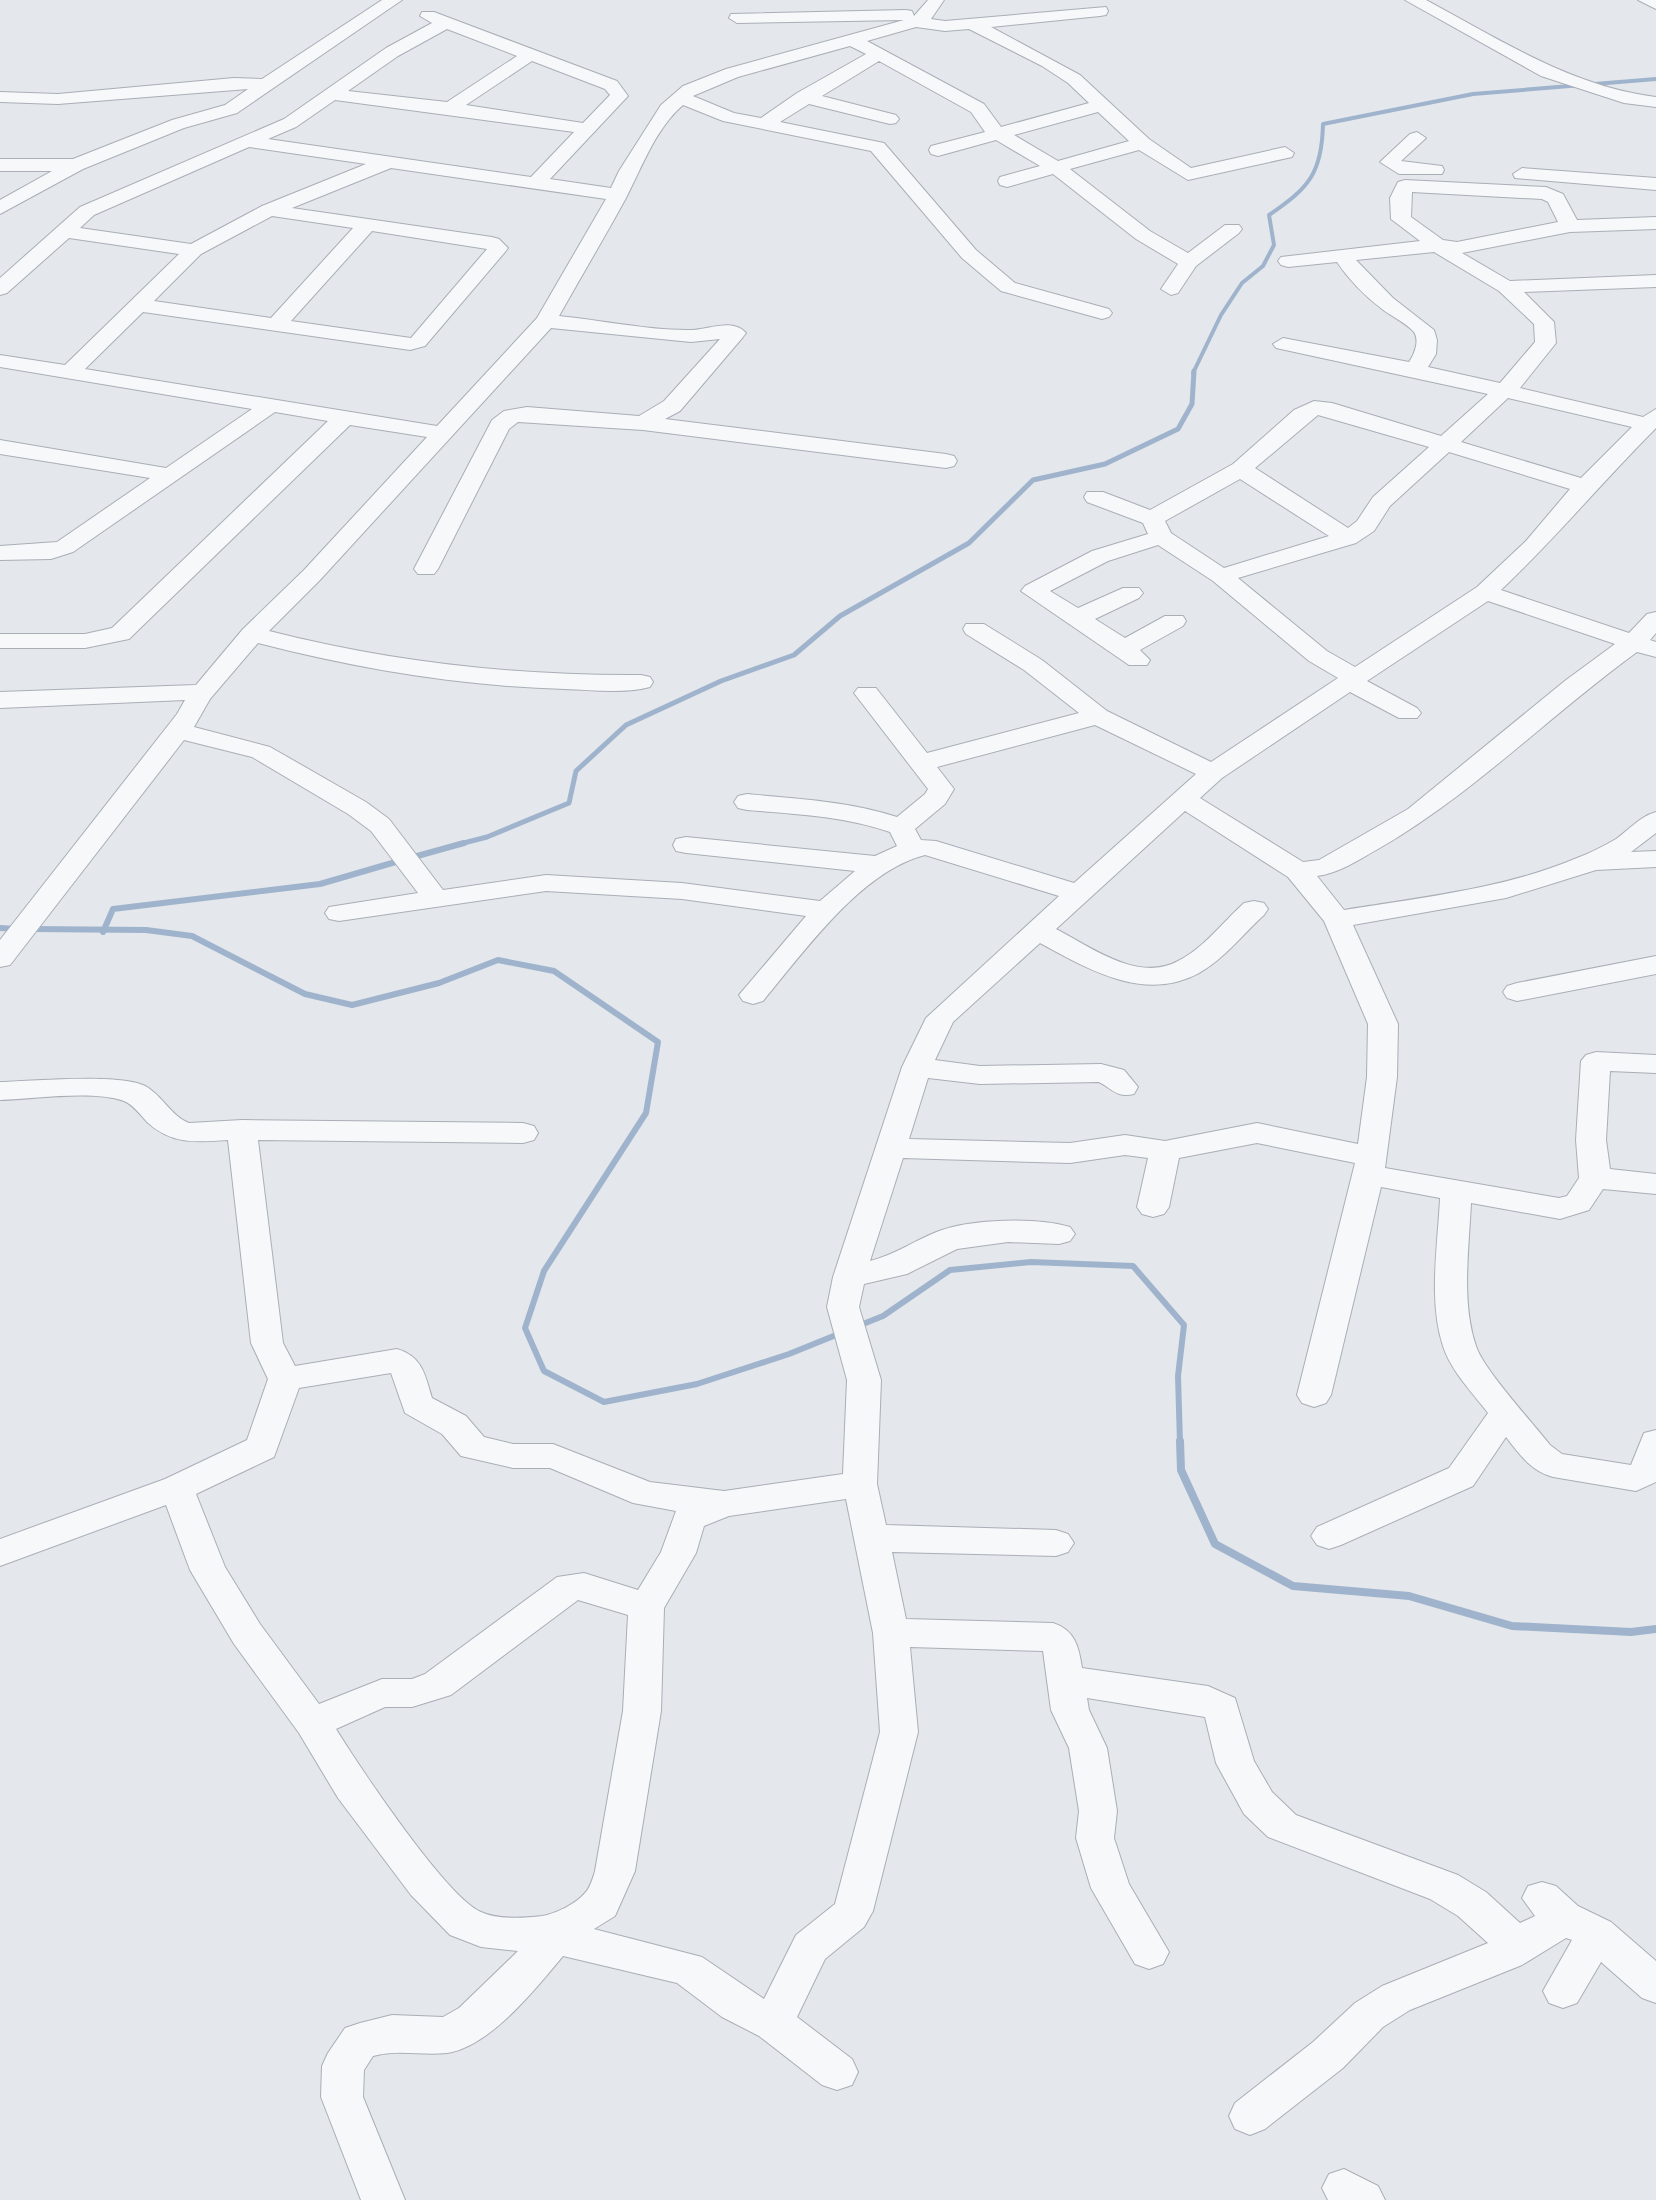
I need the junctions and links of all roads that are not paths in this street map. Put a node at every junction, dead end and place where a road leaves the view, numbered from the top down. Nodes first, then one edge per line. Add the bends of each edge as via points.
1 (394, 0) edge
2 (1413, 0) edge
3 (1646, 0) edge
4 (1656, 4) edge
5 (1100, 11) dead end
6 (925, 13) edge
7 (427, 16) dead end
8 (737, 18) dead end
9 (446, 23) junction
10 (973, 24) junction
11 (853, 40) junction
12 (531, 54) junction
13 (878, 54) junction
14 (267, 84) junction
15 (328, 94) junction
16 (0, 97) edge
17 (680, 97) junction
18 (803, 97) junction
19 (1630, 99) junction
20 (1656, 102) edge
21 (1105, 107) junction
22 (450, 108) junction
23 (1656, 116) edge
24 (890, 119) dead end
25 (764, 124) junction
26 (1083, 128) dead end
27 (588, 129) junction
28 (999, 134) junction
29 (1417, 138) dead end
30 (250, 142) junction
31 (1142, 143) junction
32 (938, 150) dead end
33 (1285, 153) dead end
34 (389, 162) junction
35 (0, 165) edge
36 (76, 165) junction
37 (1058, 169) junction
38 (1007, 181) dead end
39 (536, 183) junction
40 (1656, 184) edge
41 (618, 195) junction
42 (0, 208) edge
43 (269, 210) junction
44 (1656, 223) edge
45 (367, 225) junction
46 (1570, 226) junction
47 (1232, 229) dead end
48 (63, 231) junction
49 (1440, 245) junction
50 (194, 250) junction
51 (1343, 256) junction
52 (1288, 261) dead end
53 (1189, 262) junction
54 (1656, 281) edge
55 (1506, 287) junction
56 (0, 289) edge
57 (1171, 289) dead end
58 (138, 305) junction
59 (1102, 313) dead end
60 (550, 315) junction
61 (277, 324) junction
62 (1283, 344) dead end
63 (0, 361) edge
64 (1415, 370) junction
65 (70, 372) junction
66 (1501, 391) junction
67 (270, 406) junction
68 (345, 417) junction
69 (1651, 420) edge
70 (643, 423) junction
71 (440, 433) junction
72 (1445, 444) junction
73 (0, 447) edge
74 (946, 461) dead end
75 (1241, 469) junction
76 (170, 475) junction
77 (1585, 486) junction
78 (1095, 497) dead end
79 (1157, 528) junction
80 (1348, 538) junction
81 (0, 553) edge
82 (426, 569) dead end
83 (1221, 576) junction
84 (1485, 592) junction
85 (1131, 593) dead end
86 (1076, 618) junction
87 (1656, 619) edge
88 (1174, 621) dead end
89 (975, 629) dead end
90 (252, 634) junction
91 (0, 641) edge
92 (1645, 646) edge
93 (1352, 680) junction
94 (641, 682) dead end
95 (203, 692) junction
96 (867, 693) dead end
97 (0, 700) edge
98 (1408, 713) dead end
99 (1098, 716) junction
100 (176, 730) junction
101 (921, 763) junction
102 (1213, 772) junction
103 (1184, 799) junction
104 (747, 802) dead end
105 (1656, 820) edge
106 (906, 837) junction
107 (686, 845) dead end
108 (1656, 859) edge
109 (1593, 862) junction
110 (879, 865) junction
111 (1298, 871) junction
112 (1081, 894) junction
113 (437, 900) junction
114 (1254, 909) dead end
115 (826, 910) junction
116 (339, 913) dead end
117 (1337, 919) junction
118 (1039, 931) junction
119 (0, 959) edge
120 (1656, 965) edge
121 (1517, 992) dead end
122 (753, 995) dead end
123 (1656, 1064) edge
124 (917, 1067) junction
125 (1123, 1087) dead end
126 (0, 1091) edge
127 (242, 1130) junction
128 (523, 1133) dead end
129 (890, 1148) junction
130 (1165, 1151) junction
131 (1371, 1166) junction
132 (1595, 1178) junction
133 (1656, 1184) edge
134 (1456, 1192) junction
135 (1153, 1207) dead end
136 (1059, 1234) dead end
137 (849, 1277) junction
138 (285, 1379) junction
139 (1314, 1395) dead end
140 (1506, 1412) junction
141 (1656, 1442) edge
142 (860, 1484) junction
143 (177, 1488) junction
144 (724, 1504) junction
145 (1329, 1536) dead end
146 (872, 1538) junction
147 (1056, 1543) dead end
148 (0, 1553) edge
149 (646, 1607) junction
150 (891, 1633) junction
151 (1065, 1680) junction
152 (312, 1723) junction
153 (1568, 1917) junction
154 (1526, 1941) junction
155 (541, 1943) junction
156 (1149, 1952) dead end
157 (1656, 1986) edge
158 (1563, 1991) dead end
159 (774, 2023) junction
160 (837, 2072) dead end
161 (1250, 2116) dead end
162 (383, 2200) edge

1 - 14 street
2 - 19 street via 1520,59
3 - 4 street
5 - 10 street
6 - 8 street
6 - 10 street via 945,26
6 - 11 street
7 - 9 street
9 - 12 street
9 - 15 street
10 - 21 street via 1048,62
11 - 13 street
11 - 17 street via 732,73
12 - 22 street
12 - 27 street via 616,90 619,96
13 - 18 street
13 - 28 street via 978,108
14 - 16 street via 58,99
14 - 36 street via 231,109
15 - 22 street
15 - 30 street via 290,123
17 - 25 street via 729,117
17 - 41 street via 667,109
18 - 24 street
18 - 25 street
19 - 20 street
19 - 23 street
21 - 26 street via 1090,115
21 - 28 street
21 - 31 street
22 - 27 street
25 - 59 street via 877,147 969,254 1008,287
27 - 39 street
28 - 32 street
28 - 37 street
29 - 40 street via 1389,162 1392,166
30 - 34 street
30 - 48 street via 87,211
31 - 33 street via 1188,174
31 - 37 street
34 - 39 street
34 - 43 street
35 - 36 street
36 - 42 street
37 - 38 street
37 - 53 street via 1143,235
39 - 41 street
41 - 60 street
43 - 45 street
43 - 50 street
44 - 46 street
45 - 61 street
45 - 61 street via 498,248 418,342 400,344
46 - 49 street via 1457,248
46 - 49 street via 1556,198 1546,193 1405,186 1401,219
47 - 53 street
48 - 50 street
48 - 56 street
49 - 51 street
49 - 55 street
50 - 58 street
51 - 52 street
51 - 64 street via 1386,302 1424,330 1425,354
53 - 57 street
54 - 55 street
55 - 66 street via 1544,322 1546,343
58 - 61 street
58 - 65 street
60 - 70 street via 691,336 731,329 672,406
60 - 71 street
62 - 64 street
63 - 65 street
64 - 66 street
65 - 67 street
66 - 69 street
66 - 72 street
67 - 68 street
67 - 76 street
68 - 71 street
68 - 91 street via 120,634 85,641
69 - 77 street
70 - 74 street
70 - 82 street via 512,416 500,425
71 - 90 street
72 - 75 street via 1314,408
72 - 77 street
72 - 80 street
73 - 76 street
75 - 79 street
75 - 80 street
76 - 81 street via 65,547
77 - 84 street via 1534,546
78 - 79 street
79 - 83 street
79 - 86 street via 1033,591
80 - 83 street
83 - 93 street
84 - 92 street
84 - 93 street
85 - 86 street
86 - 88 street via 1131,655
87 - 92 street
89 - 99 street via 1033,665
90 - 94 street via 309,650 490,677 575,684
90 - 95 street
92 - 111 street via 1528,722 1417,815 1326,867
93 - 98 street
93 - 102 street
95 - 97 street
95 - 100 street
96 - 101 street
99 - 101 street
99 - 102 street
100 - 113 street via 279,760 357,808 380,825
100 - 119 street
101 - 106 street via 941,789
102 - 103 street
103 - 111 street
103 - 112 street
104 - 106 street via 834,810
105 - 109 street
106 - 110 street
106 - 112 street
107 - 110 street
108 - 109 street
109 - 117 street via 1518,887
110 - 115 street
111 - 117 street
112 - 118 street
113 - 115 street via 546,883 682,891
113 - 116 street
114 - 118 street via 1190,967 1161,977 1113,969
115 - 122 street
117 - 131 street via 1383,1024
118 - 124 street via 941,1018
120 - 121 street
123 - 132 street via 1596,1061 1591,1140
124 - 125 street via 980,1075 1101,1073
124 - 129 street
126 - 127 street via 116,1089 135,1093 171,1127 185,1133
127 - 128 street
127 - 138 street via 267,1343
129 - 130 street via 1070,1153 1125,1145
129 - 137 street
130 - 131 street via 1257,1133
130 - 135 street
131 - 134 street
131 - 139 street
132 - 133 street
132 - 134 street via 1578,1203 1560,1209
134 - 140 street via 1456,1342
136 - 137 street via 1008,1232 950,1239 896,1266
137 - 142 street via 843,1307 864,1380
138 - 143 street via 262,1448
138 - 144 street via 397,1361 406,1367 417,1405 454,1425 473,1447 513,1456 553,1456 645,1494
140 - 141 street via 1553,1465 1636,1478 1645,1472
140 - 145 street via 1461,1477
142 - 144 street
142 - 146 street
143 - 148 street
143 - 152 street via 208,1570
144 - 149 street via 689,1518 678,1553
146 - 147 street
146 - 150 street
149 - 152 street via 584,1586 570,1587 438,1685 412,1693 382,1693
149 - 155 street via 642,1711 615,1871 601,1904
150 - 151 street via 1053,1637 1061,1648
150 - 159 street via 899,1732 853,1911 808,1950
151 - 154 street via 1208,1701 1222,1708 1235,1763 1258,1803 1282,1826 1444,1887 1509,1938
151 - 156 street via 1070,1710 1088,1748 1098,1811 1095,1838 1111,1888
152 - 155 street via 352,1787 450,1910 481,1930
153 - 154 street
153 - 157 street
153 - 158 street
154 - 161 street via 1369,2015
155 - 159 street via 688,1969 736,2005
155 - 162 street via 474,2021 447,2035 392,2033 360,2041 350,2052 343,2066 342,2097
159 - 160 street

